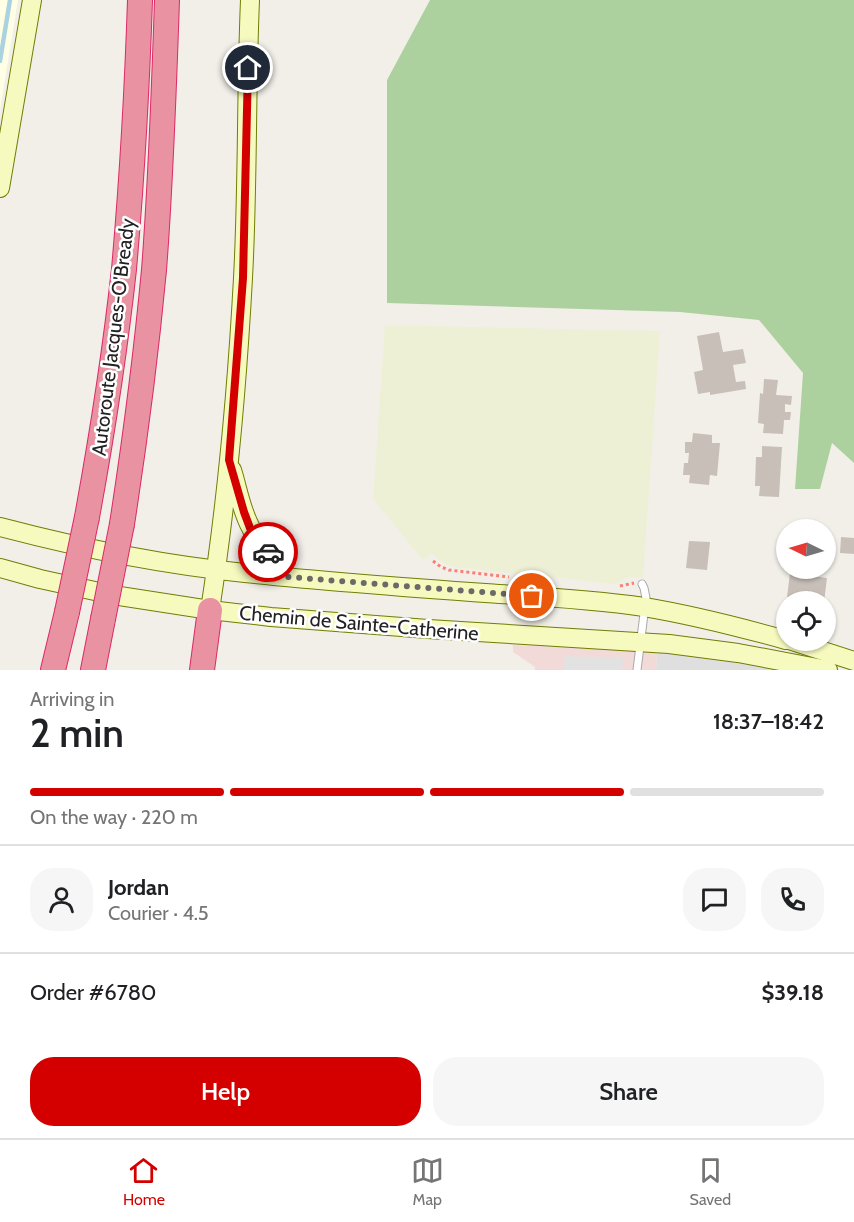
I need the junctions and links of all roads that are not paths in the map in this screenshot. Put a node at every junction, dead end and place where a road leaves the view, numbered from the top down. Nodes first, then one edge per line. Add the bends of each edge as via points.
1 (32, 0) edge
2 (140, 0) edge
3 (167, 0) edge
4 (249, 0) edge
5 (0, 188) edge
6 (229, 460) junction
7 (0, 527) edge
8 (0, 568) edge
9 (216, 570) junction
10 (288, 577) junction
11 (642, 584) dead end
12 (644, 607) junction
13 (210, 610) junction
14 (776, 637) edge
15 (640, 642) junction
16 (823, 651) edge
17 (854, 661) edge
18 (53, 670) edge
19 (93, 670) edge
20 (202, 670) edge
21 (637, 670) edge
22 (828, 670) edge

1 - 5 main road
2 - 18 highway, Autoroute Jacques-O'Bready, bridge via 133,160 112,362 87,517
3 - 19 highway, Autoroute Jacques-O'Bready, bridge via 160,181 138,419
4 - 6 main road via 243,278
6 - 9 main road
6 - 10 main road via 250,528
7 - 9 main road, Chemin de Sainte-Catherine via 94,549
8 - 13 main road, Chemin de Sainte-Catherine via 99,592
9 - 10 main road, Chemin de Sainte-Catherine
9 - 13 main road
10 - 12 main road, Chemin de Sainte-Catherine
11 - 12 lane via 646,592
12 - 14 main road, Chemin de Sainte-Catherine
12 - 15 lane
13 - 15 main road, Chemin de Sainte-Catherine via 437,630
13 - 20 highway
15 - 21 lane
15 - 22 main road, Chemin de Sainte-Catherine via 738,653
16 - 17 main road, Chemin de Sainte-Catherine

